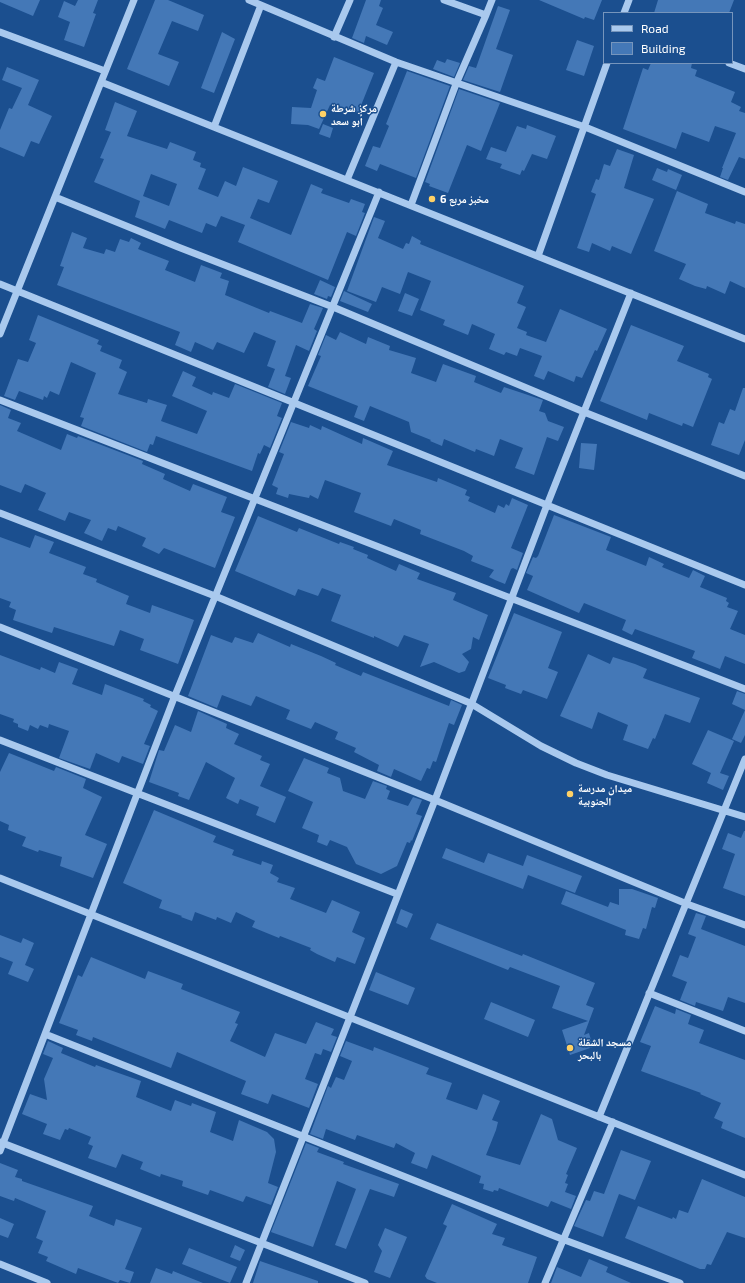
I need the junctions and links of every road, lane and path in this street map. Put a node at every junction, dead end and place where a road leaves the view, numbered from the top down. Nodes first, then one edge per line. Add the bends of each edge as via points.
1 (134, 0) edge
2 (248, 0) edge
3 (350, 0) edge
4 (444, 0) edge
5 (492, 0) edge
6 (629, 0) edge
7 (261, 5) junction
8 (624, 12) edge
9 (486, 15) junction
10 (0, 32) edge
11 (334, 37) junction
12 (396, 62) junction
13 (607, 64) edge
14 (732, 64) edge
15 (745, 69) edge
16 (106, 72) junction
17 (101, 82) junction
18 (456, 84) junction
19 (214, 126) junction
20 (585, 127) junction
21 (347, 180) junction
22 (379, 192) junction
23 (745, 192) edge
24 (55, 197) junction
25 (411, 205) junction
26 (538, 256) junction
27 (0, 284) edge
28 (17, 291) junction
29 (631, 293) junction
30 (333, 307) junction
31 (0, 334) edge
32 (745, 339) edge
33 (0, 400) edge
34 (294, 402) junction
35 (584, 412) junction
36 (745, 476) edge
37 (256, 499) junction
38 (547, 505) junction
39 (0, 512) edge
40 (745, 585) edge
41 (216, 596) junction
42 (511, 598) junction
43 (0, 627) edge
44 (745, 689) edge
45 (174, 698) junction
46 (470, 703) junction
47 (0, 740) edge
48 (745, 759) edge
49 (137, 793) junction
50 (435, 800) junction
51 (724, 810) junction
52 (745, 817) edge
53 (0, 878) edge
54 (397, 894) junction
55 (687, 904) junction
56 (91, 914) junction
57 (745, 925) edge
58 (649, 993) junction
59 (350, 1018) junction
60 (745, 1031) edge
61 (45, 1034) junction
62 (599, 1117) junction
63 (613, 1122) junction
64 (304, 1137) junction
65 (2, 1142) edge
66 (0, 1151) edge
67 (745, 1175) edge
68 (562, 1239) junction
69 (263, 1242) junction
70 (0, 1264) edge
71 (47, 1283) edge
72 (246, 1283) edge
73 (365, 1283) edge
74 (545, 1283) edge
75 (680, 1283) edge

1 - 16 street
2 - 7 street
3 - 11 street
4 - 9 street
5 - 9 street
6 - 8 street
7 - 11 street
7 - 19 street
9 - 18 street
10 - 16 street
11 - 12 street
12 - 18 street
12 - 21 street
13 - 20 street
14 - 15 street
16 - 17 street
17 - 19 street
17 - 24 street
18 - 20 street
18 - 25 street
19 - 21 street
20 - 23 street
20 - 26 street
21 - 22 street
22 - 25 street
22 - 30 street
24 - 28 street
24 - 30 street
25 - 26 street
26 - 29 street
27 - 28 street
28 - 31 street
28 - 34 street
29 - 32 street
29 - 35 street
30 - 34 street
30 - 35 street
33 - 37 street
34 - 37 street
34 - 38 street
35 - 36 street
35 - 38 street
37 - 41 street
37 - 42 street
38 - 40 street
38 - 42 street
39 - 41 street
41 - 45 street
41 - 46 street
42 - 44 street
42 - 46 street
43 - 45 street
45 - 49 street
45 - 50 street
46 - 50 street
46 - 51 street via 540,746 576,763 648,788
47 - 49 street
48 - 51 street
49 - 54 street
49 - 56 street
50 - 54 street
50 - 55 street
51 - 52 street
51 - 55 street
53 - 56 street
54 - 59 street
55 - 57 street
55 - 58 street
56 - 59 street
56 - 61 street
58 - 60 street
58 - 62 street
59 - 62 street
59 - 64 street
61 - 64 street
61 - 65 street
62 - 63 street
63 - 67 street
63 - 68 street
64 - 68 street
64 - 69 street
65 - 66 street
65 - 69 street
68 - 74 street
68 - 75 street
69 - 72 street
69 - 73 street
70 - 71 street

